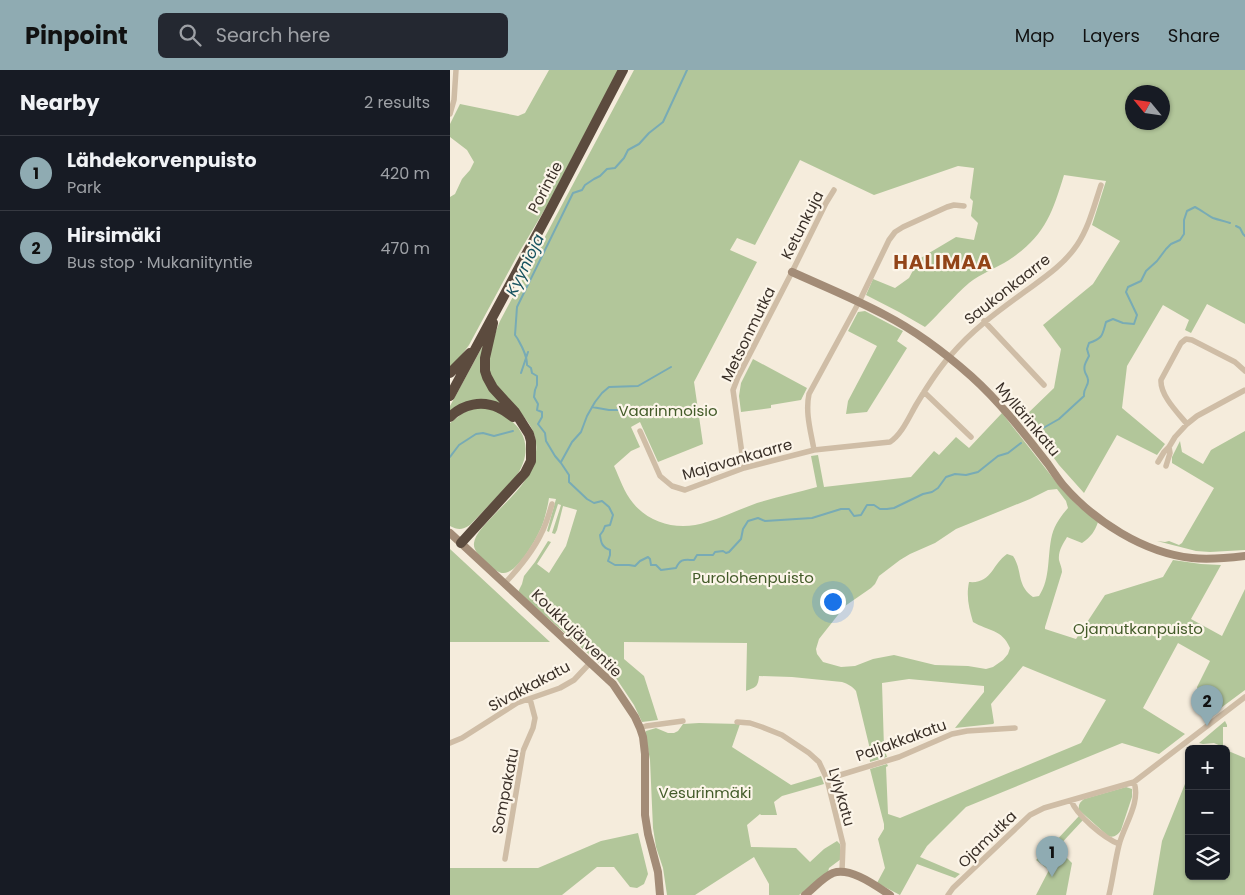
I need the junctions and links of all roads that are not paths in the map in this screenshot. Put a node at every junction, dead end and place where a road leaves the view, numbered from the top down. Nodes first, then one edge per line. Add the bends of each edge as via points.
1 (456, 70) edge
2 (624, 70) edge
3 (450, 114) edge
4 (1100, 185) dead end
5 (834, 190) dead end
6 (964, 206) dead end
7 (792, 272) junction
8 (858, 302) junction
9 (495, 312) junction
10 (984, 321) junction
11 (478, 345) junction
12 (949, 357) junction
13 (1245, 371) edge
14 (450, 373) edge
15 (1044, 385) dead end
16 (1245, 390) edge
17 (924, 392) junction
18 (450, 396) edge
19 (450, 418) edge
20 (519, 419) junction
21 (1186, 424) junction
22 (640, 431) dead end
23 (971, 437) dead end
24 (1169, 447) junction
25 (814, 450) junction
26 (1158, 462) dead end
27 (1166, 466) dead end
28 (744, 468) junction
29 (552, 504) dead end
30 (450, 533) edge
31 (461, 543) junction
32 (1245, 556) edge
33 (505, 583) junction
34 (590, 663) junction
35 (1245, 698) edge
36 (530, 699) junction
37 (683, 721) dead end
38 (737, 722) dead end
39 (640, 728) junction
40 (1015, 728) dead end
41 (450, 743) edge
42 (827, 779) junction
43 (1134, 782) junction
44 (1071, 800) junction
45 (1119, 844) junction
46 (505, 859) dead end
47 (842, 871) junction
48 (660, 895) edge
49 (806, 895) edge
50 (890, 895) edge
51 (948, 895) edge
52 (1109, 895) edge

1 - 3 street
2 - 9 highway, Porintie
4 - 10 street, Saukonkaarre via 1088,225 1066,258 1051,273
5 - 7 street, Ketunkuja
6 - 8 street via 946,207 895,232
7 - 8 street, Myllärinkatu
7 - 28 street, Metsonmutka via 733,390
8 - 12 street, Myllärinkatu via 907,328
8 - 25 street via 809,394 807,412
9 - 11 highway, Porintie
9 - 20 highway via 485,358 487,377
10 - 12 street, Saukonkaarre
10 - 15 street
11 - 14 highway
11 - 18 highway, Porintie
12 - 17 street, Majavankaarre
12 - 32 street, Myllärinkatu via 991,395 1074,496 1126,536 1175,555 1202,558
13 - 21 street via 1235,362 1192,340 1181,342 1160,387
16 - 21 street
17 - 23 street
17 - 25 street, Majavankaarre via 894,440
19 - 20 highway via 467,406 483,403
20 - 31 highway via 531,441 528,468
21 - 24 street
22 - 28 street, Majavankaarre via 660,476 672,486 685,490
24 - 26 street
24 - 27 street
25 - 28 street, Majavankaarre
29 - 33 street via 532,551
30 - 31 street, Koukkujärventie
31 - 33 street, Koukkujärventie
33 - 34 street, Koukkujärventie
34 - 36 street, Sivakkakatu via 574,680
34 - 39 street, Koukkujärventie via 612,684
35 - 43 street
36 - 41 street, Sivakkakatu
36 - 46 street, Sompakatu via 535,718 523,751
37 - 39 street
38 - 42 street, Lylykatu via 773,731 809,752 819,762
39 - 48 street, Koukkujärventie via 645,754 646,824
40 - 42 street, Paljakkakatu via 952,734 899,757
42 - 47 street, Lylykatu via 843,844
43 - 44 street, Ojamutka
43 - 45 street via 1136,798
44 - 45 street via 1100,833
44 - 51 street, Ojamutka via 1030,815
45 - 52 street
47 - 49 street via 829,875
47 - 50 street via 856,875

